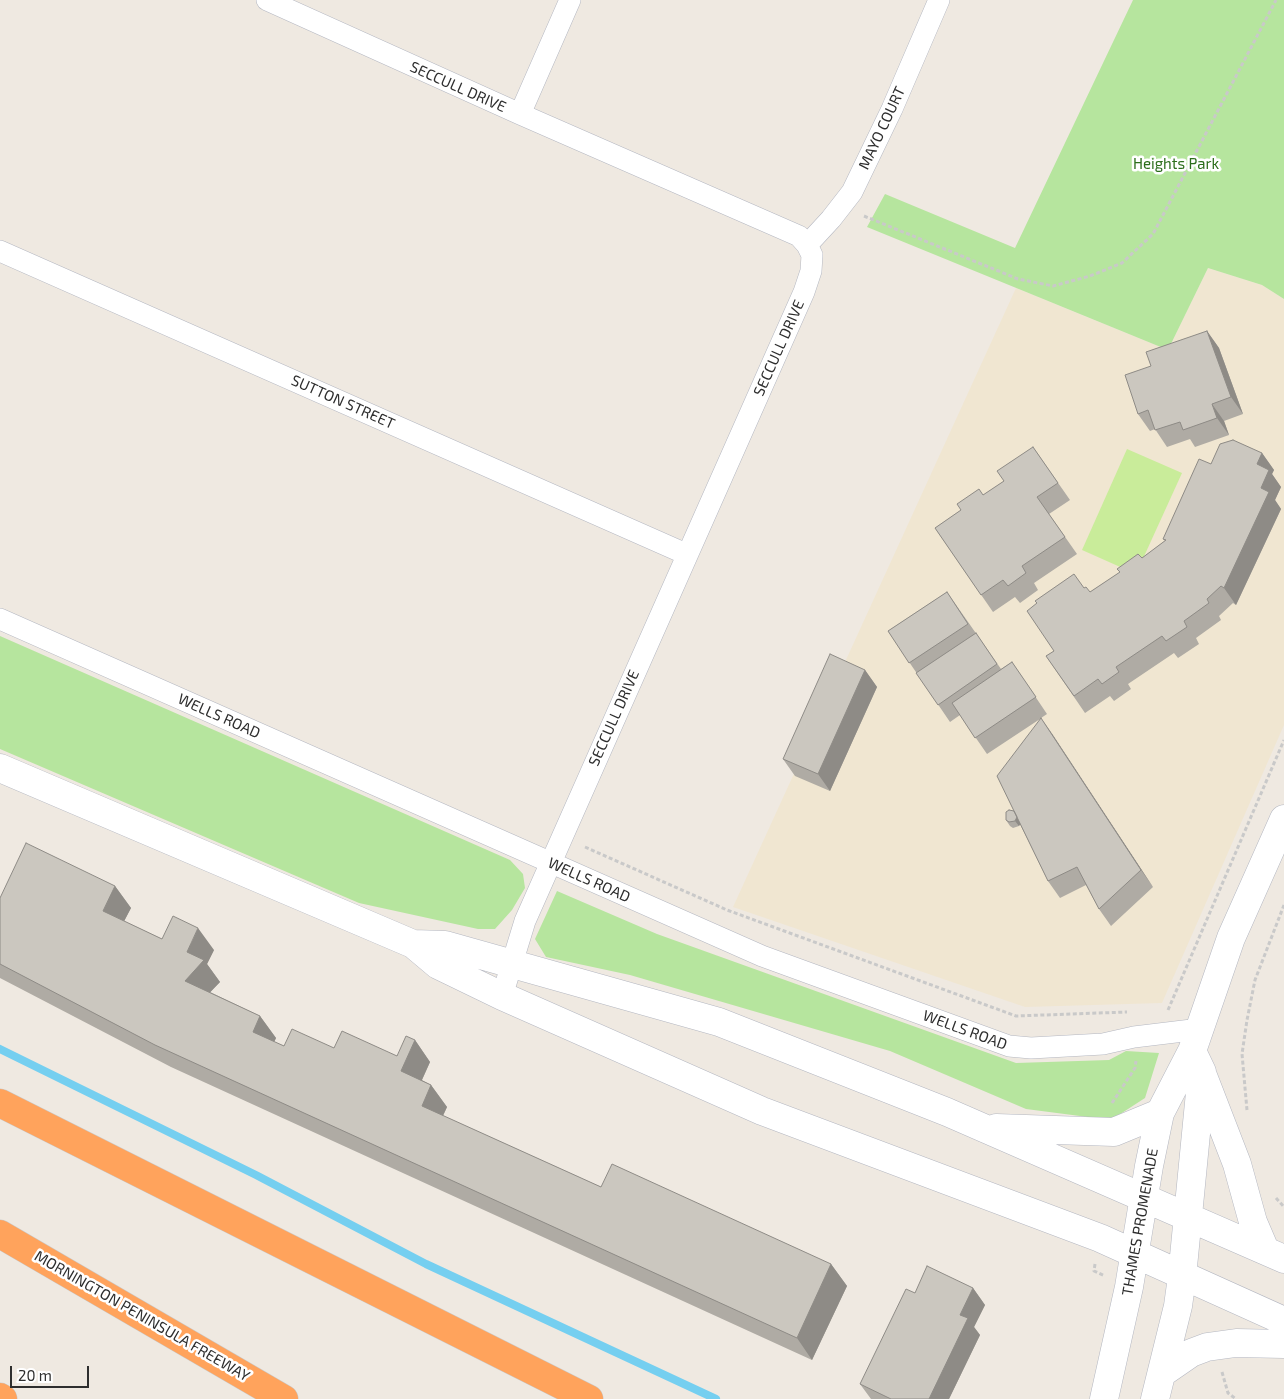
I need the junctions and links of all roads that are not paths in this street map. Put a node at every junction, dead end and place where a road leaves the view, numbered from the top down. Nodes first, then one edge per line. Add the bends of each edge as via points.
1 (267, 0) edge
2 (570, 0) edge
3 (939, 0) edge
4 (520, 114) junction
5 (807, 245) junction
6 (0, 250) edge
7 (686, 554) junction
8 (0, 620) edge
9 (0, 768) edge
10 (1284, 819) edge
11 (551, 863) junction
12 (413, 944) junction
13 (511, 963) junction
14 (502, 996) junction
15 (1198, 1051) junction
16 (0, 1103) edge
17 (1160, 1113) junction
18 (982, 1128) junction
19 (1143, 1198) junction
20 (1186, 1217) junction
21 (0, 1234) edge
22 (1135, 1255) junction
23 (1274, 1255) edge
24 (1182, 1277) junction
25 (1284, 1321) edge
26 (1284, 1344) edge
27 (1162, 1373) junction
28 (284, 1399) edge
29 (590, 1399) edge
30 (1104, 1399) edge
31 (1156, 1399) edge

1 - 4 street, SECCULL DRIVE
2 - 4 street
3 - 5 street, MAYO COURT via 852,192
4 - 5 street, SECCULL DRIVE via 799,236
5 - 7 street, SECCULL DRIVE via 812,255 811,271 804,292
6 - 7 street, SUTTON STREET
7 - 11 street, SECCULL DRIVE
8 - 11 street, WELLS ROAD
9 - 12 main road
10 - 15 main road, THAMES PROMENADE via 1231,938
11 - 13 street, SECCULL DRIVE via 525,921
11 - 15 street, WELLS ROAD via 762,956 1015,1047 1104,1044 1140,1036
12 - 13 main road via 445,945
12 - 14 main road via 438,965
13 - 14 street, SECCULL DRIVE
13 - 18 main road via 719,1022
14 - 22 main road via 762,1111 1033,1211
15 - 17 main road, THAMES PROMENADE
15 - 20 main road, THAMES PROMENADE
15 - 23 main road via 1240,1173 1253,1222
16 - 29 highway
17 - 18 main road via 1114,1132
17 - 19 main road, THAMES PROMENADE
18 - 19 main road
19 - 20 main road
19 - 22 main road, THAMES PROMENADE
20 - 23 main road
20 - 24 main road, THAMES PROMENADE
21 - 28 highway, MORNINGTON PENINSULA FREEWAY
22 - 24 main road
22 - 30 main road, THAMES PROMENADE
24 - 25 main road
24 - 27 main road, THAMES PROMENADE
26 - 27 main road via 1236,1343 1207,1347 1191,1353
27 - 31 main road, THAMES PROMENADE

